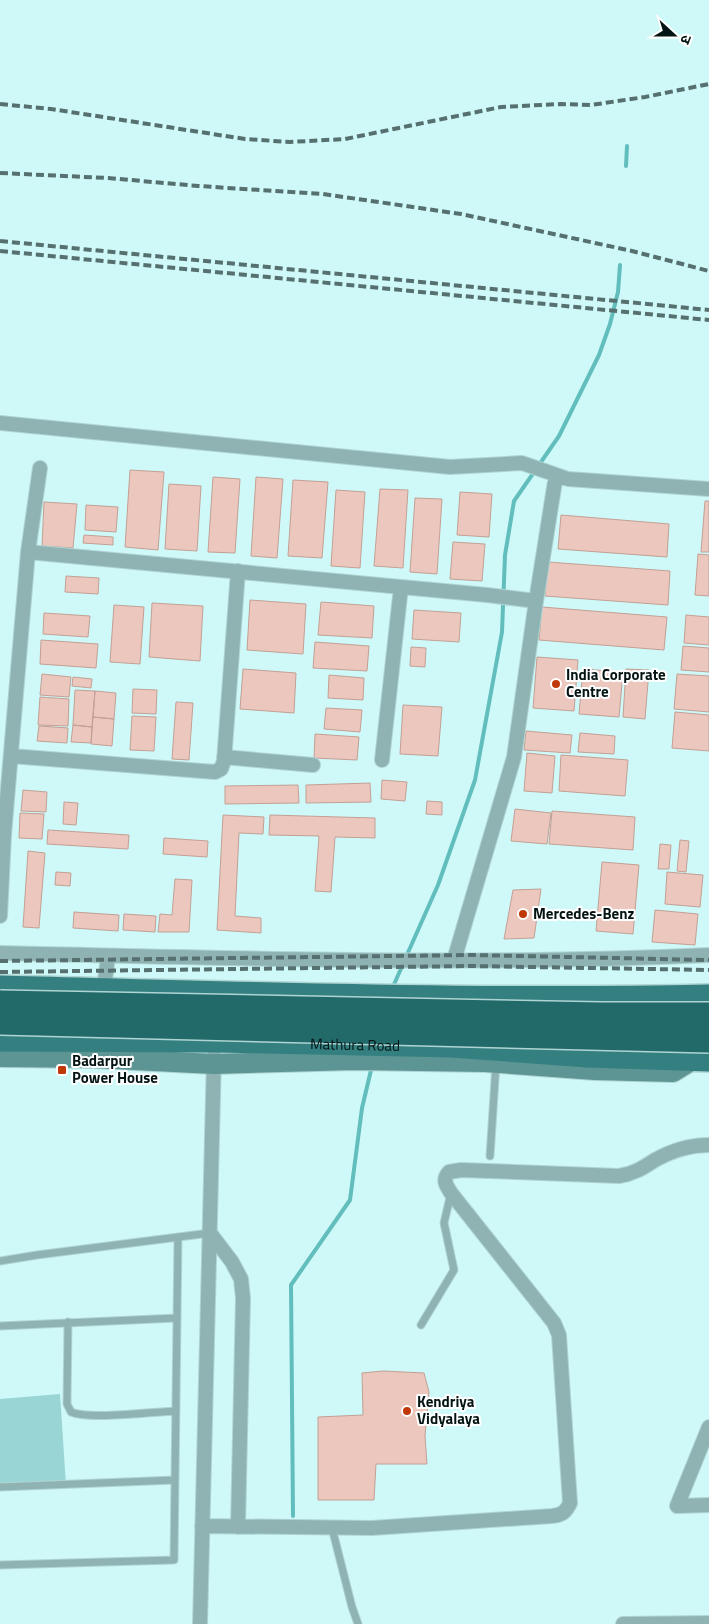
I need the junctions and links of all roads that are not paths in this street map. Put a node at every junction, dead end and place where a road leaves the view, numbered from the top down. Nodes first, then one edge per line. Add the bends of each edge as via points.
1 (0, 423) edge
2 (40, 468) dead end
3 (556, 475) junction
4 (709, 489) edge
5 (28, 552) junction
6 (238, 571) junction
7 (401, 587) junction
8 (530, 600) junction
9 (10, 756) junction
10 (224, 757) junction
11 (382, 760) dead end
12 (312, 764) dead end
13 (0, 916) edge
14 (0, 953) edge
15 (709, 955) edge
16 (108, 956) junction
17 (454, 960) junction
18 (0, 986) edge
19 (104, 989) junction
20 (285, 993) junction
21 (709, 995) edge
22 (0, 1003) edge
23 (709, 1015) edge
24 (0, 1022) edge
25 (709, 1040) edge
26 (0, 1041) edge
27 (215, 1042) junction
28 (280, 1044) junction
29 (94, 1050) junction
30 (380, 1050) junction
31 (0, 1057) edge
32 (700, 1061) edge
33 (497, 1062) junction
34 (214, 1064) junction
35 (709, 1146) edge
36 (490, 1156) dead end
37 (451, 1193) junction
38 (210, 1234) junction
39 (178, 1237) junction
40 (0, 1261) edge
41 (177, 1318) junction
42 (68, 1322) junction
43 (421, 1325) dead end
44 (0, 1326) edge
45 (176, 1411) junction
46 (709, 1427) edge
47 (175, 1480) junction
48 (0, 1487) edge
49 (709, 1505) edge
50 (202, 1526) junction
51 (238, 1527) junction
52 (332, 1528) junction
53 (0, 1565) edge
54 (709, 1623) edge
55 (200, 1624) edge
56 (358, 1624) edge
57 (623, 1624) edge

1 - 3 street via 441,466 514,462
2 - 5 street
3 - 4 street via 581,480
3 - 8 street
5 - 6 street
5 - 9 street
6 - 7 street
6 - 10 street
7 - 8 street
7 - 11 street
8 - 17 street via 514,757
9 - 10 street via 215,772 221,769
9 - 13 street
10 - 12 street
14 - 16 street
15 - 17 street
16 - 17 street
16 - 19 street
18 - 19 main road
19 - 20 main road
19 - 29 main road
20 - 21 main road
20 - 28 main road
22 - 23 highway, bridge
24 - 25 highway, Mathura Road, bridge
26 - 29 main road, Mathura Road
27 - 28 main road, Mathura Road
27 - 29 main road, Mathura Road
27 - 34 street
28 - 30 main road, Mathura Road
29 - 31 street
29 - 34 street
30 - 32 main road, Mathura Road via 450,1047
30 - 33 street
30 - 34 street via 355,1060
32 - 33 street via 673,1072
33 - 36 lane
34 - 38 street
35 - 37 street via 691,1146 676,1151 640,1170 619,1176 456,1170 446,1176 445,1182
37 - 43 lane via 444,1223 454,1270
37 - 52 street via 554,1323 559,1335 570,1502 560,1515
38 - 39 lane
38 - 50 street
38 - 51 street via 232,1262 242,1288
39 - 40 lane
39 - 41 lane
41 - 42 lane
41 - 45 lane
42 - 44 lane
42 - 45 lane via 67,1404 71,1412 106,1415
45 - 47 lane
46 - 49 street via 677,1506
47 - 48 lane
47 - 53 lane via 174,1560
50 - 51 street
50 - 55 street
51 - 52 street
52 - 56 lane
54 - 57 street

